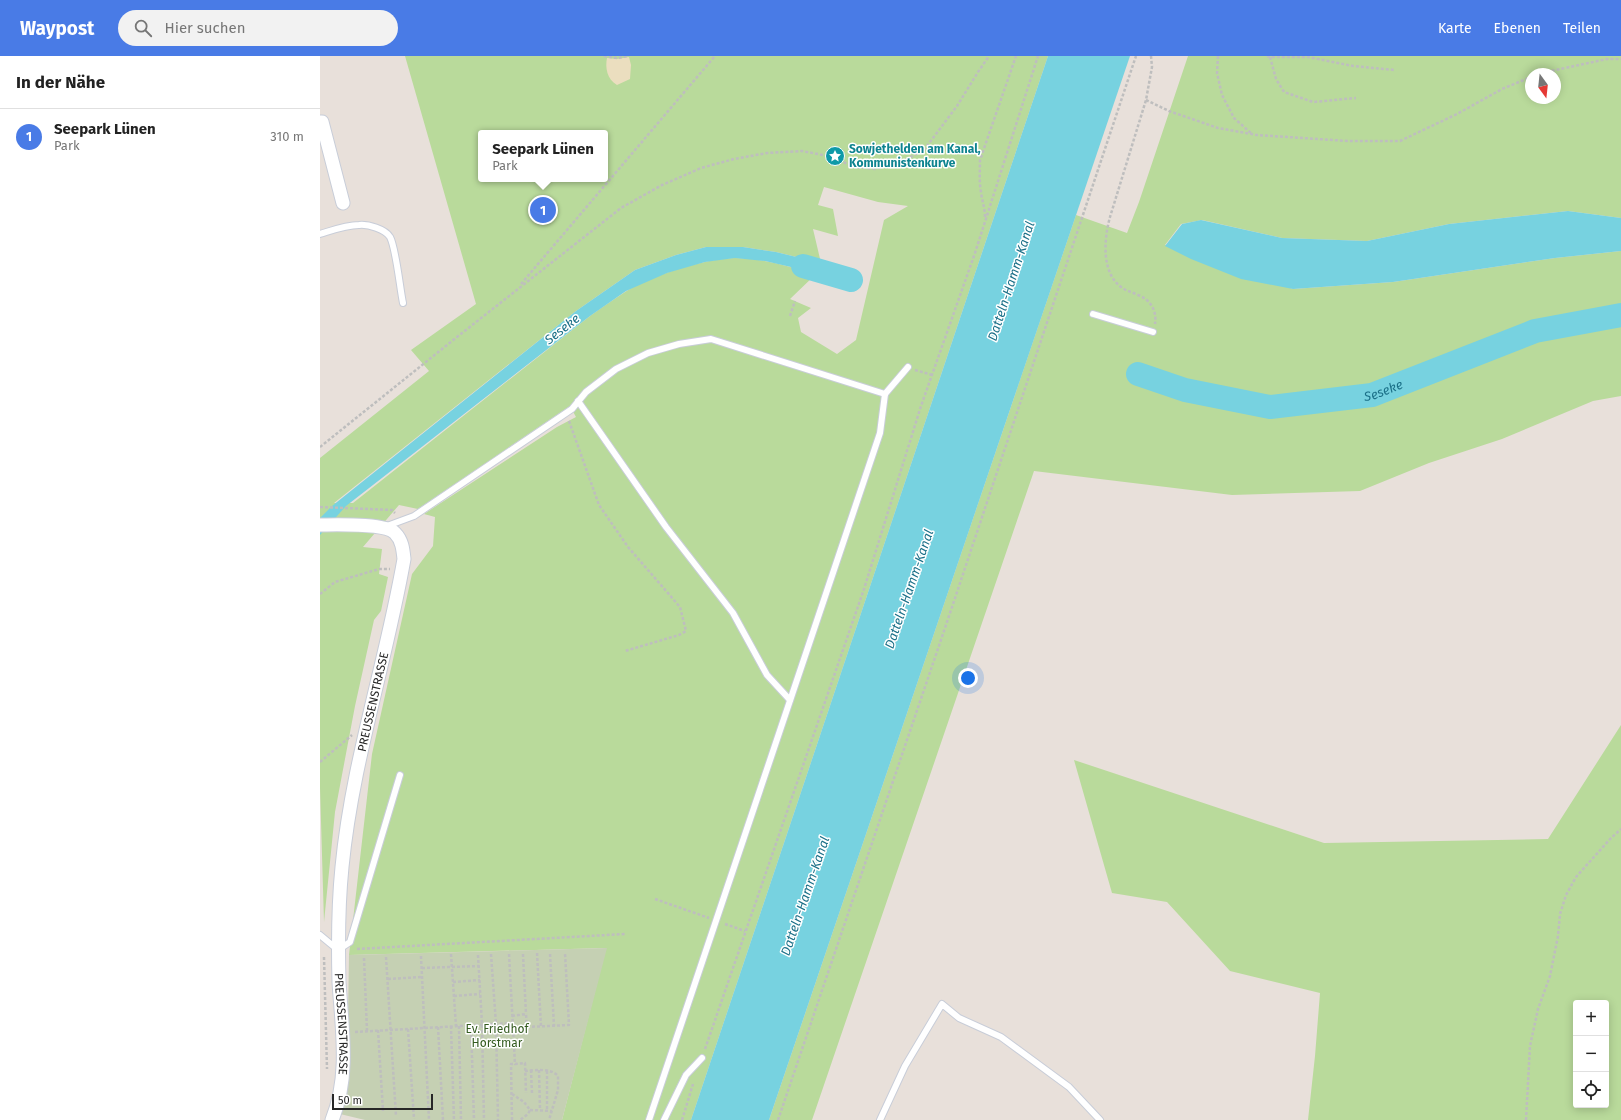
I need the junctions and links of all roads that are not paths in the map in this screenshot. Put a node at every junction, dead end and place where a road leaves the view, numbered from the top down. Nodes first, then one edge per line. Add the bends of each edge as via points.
1 (320, 122) edge
2 (343, 203) dead end
3 (320, 234) edge
4 (403, 303) dead end
5 (1093, 314) dead end
6 (1153, 332) road end
7 (908, 367) dead end
8 (885, 394) junction
9 (578, 401) junction
10 (320, 525) edge
11 (383, 528) junction
12 (790, 700) junction
13 (400, 776) dead end
14 (320, 935) edge
15 (338, 950) junction
16 (702, 1058) road end
17 (332, 1120) edge
18 (649, 1120) edge
19 (664, 1120) edge
20 (880, 1120) edge
21 (1100, 1120) edge

1 - 2 street
3 - 4 lane via 361,224 386,234 394,252
5 - 6 lane
7 - 8 lane
8 - 9 lane via 711,339 648,352 616,368
8 - 12 lane via 880,432
9 - 11 lane via 567,413 414,516
9 - 12 lane via 666,527 733,613 767,675
10 - 11 street, PREUSSENSTRASSE
11 - 15 street, PREUSSENSTRASSE via 394,532 400,539 404,559 350,812 342,867
12 - 18 lane
13 - 15 lane via 350,942
14 - 15 lane
15 - 17 street, PREUSSENSTRASSE via 343,1077
16 - 19 lane via 686,1075
20 - 21 lane via 905,1066 942,1004 959,1018 1001,1037 1069,1087

